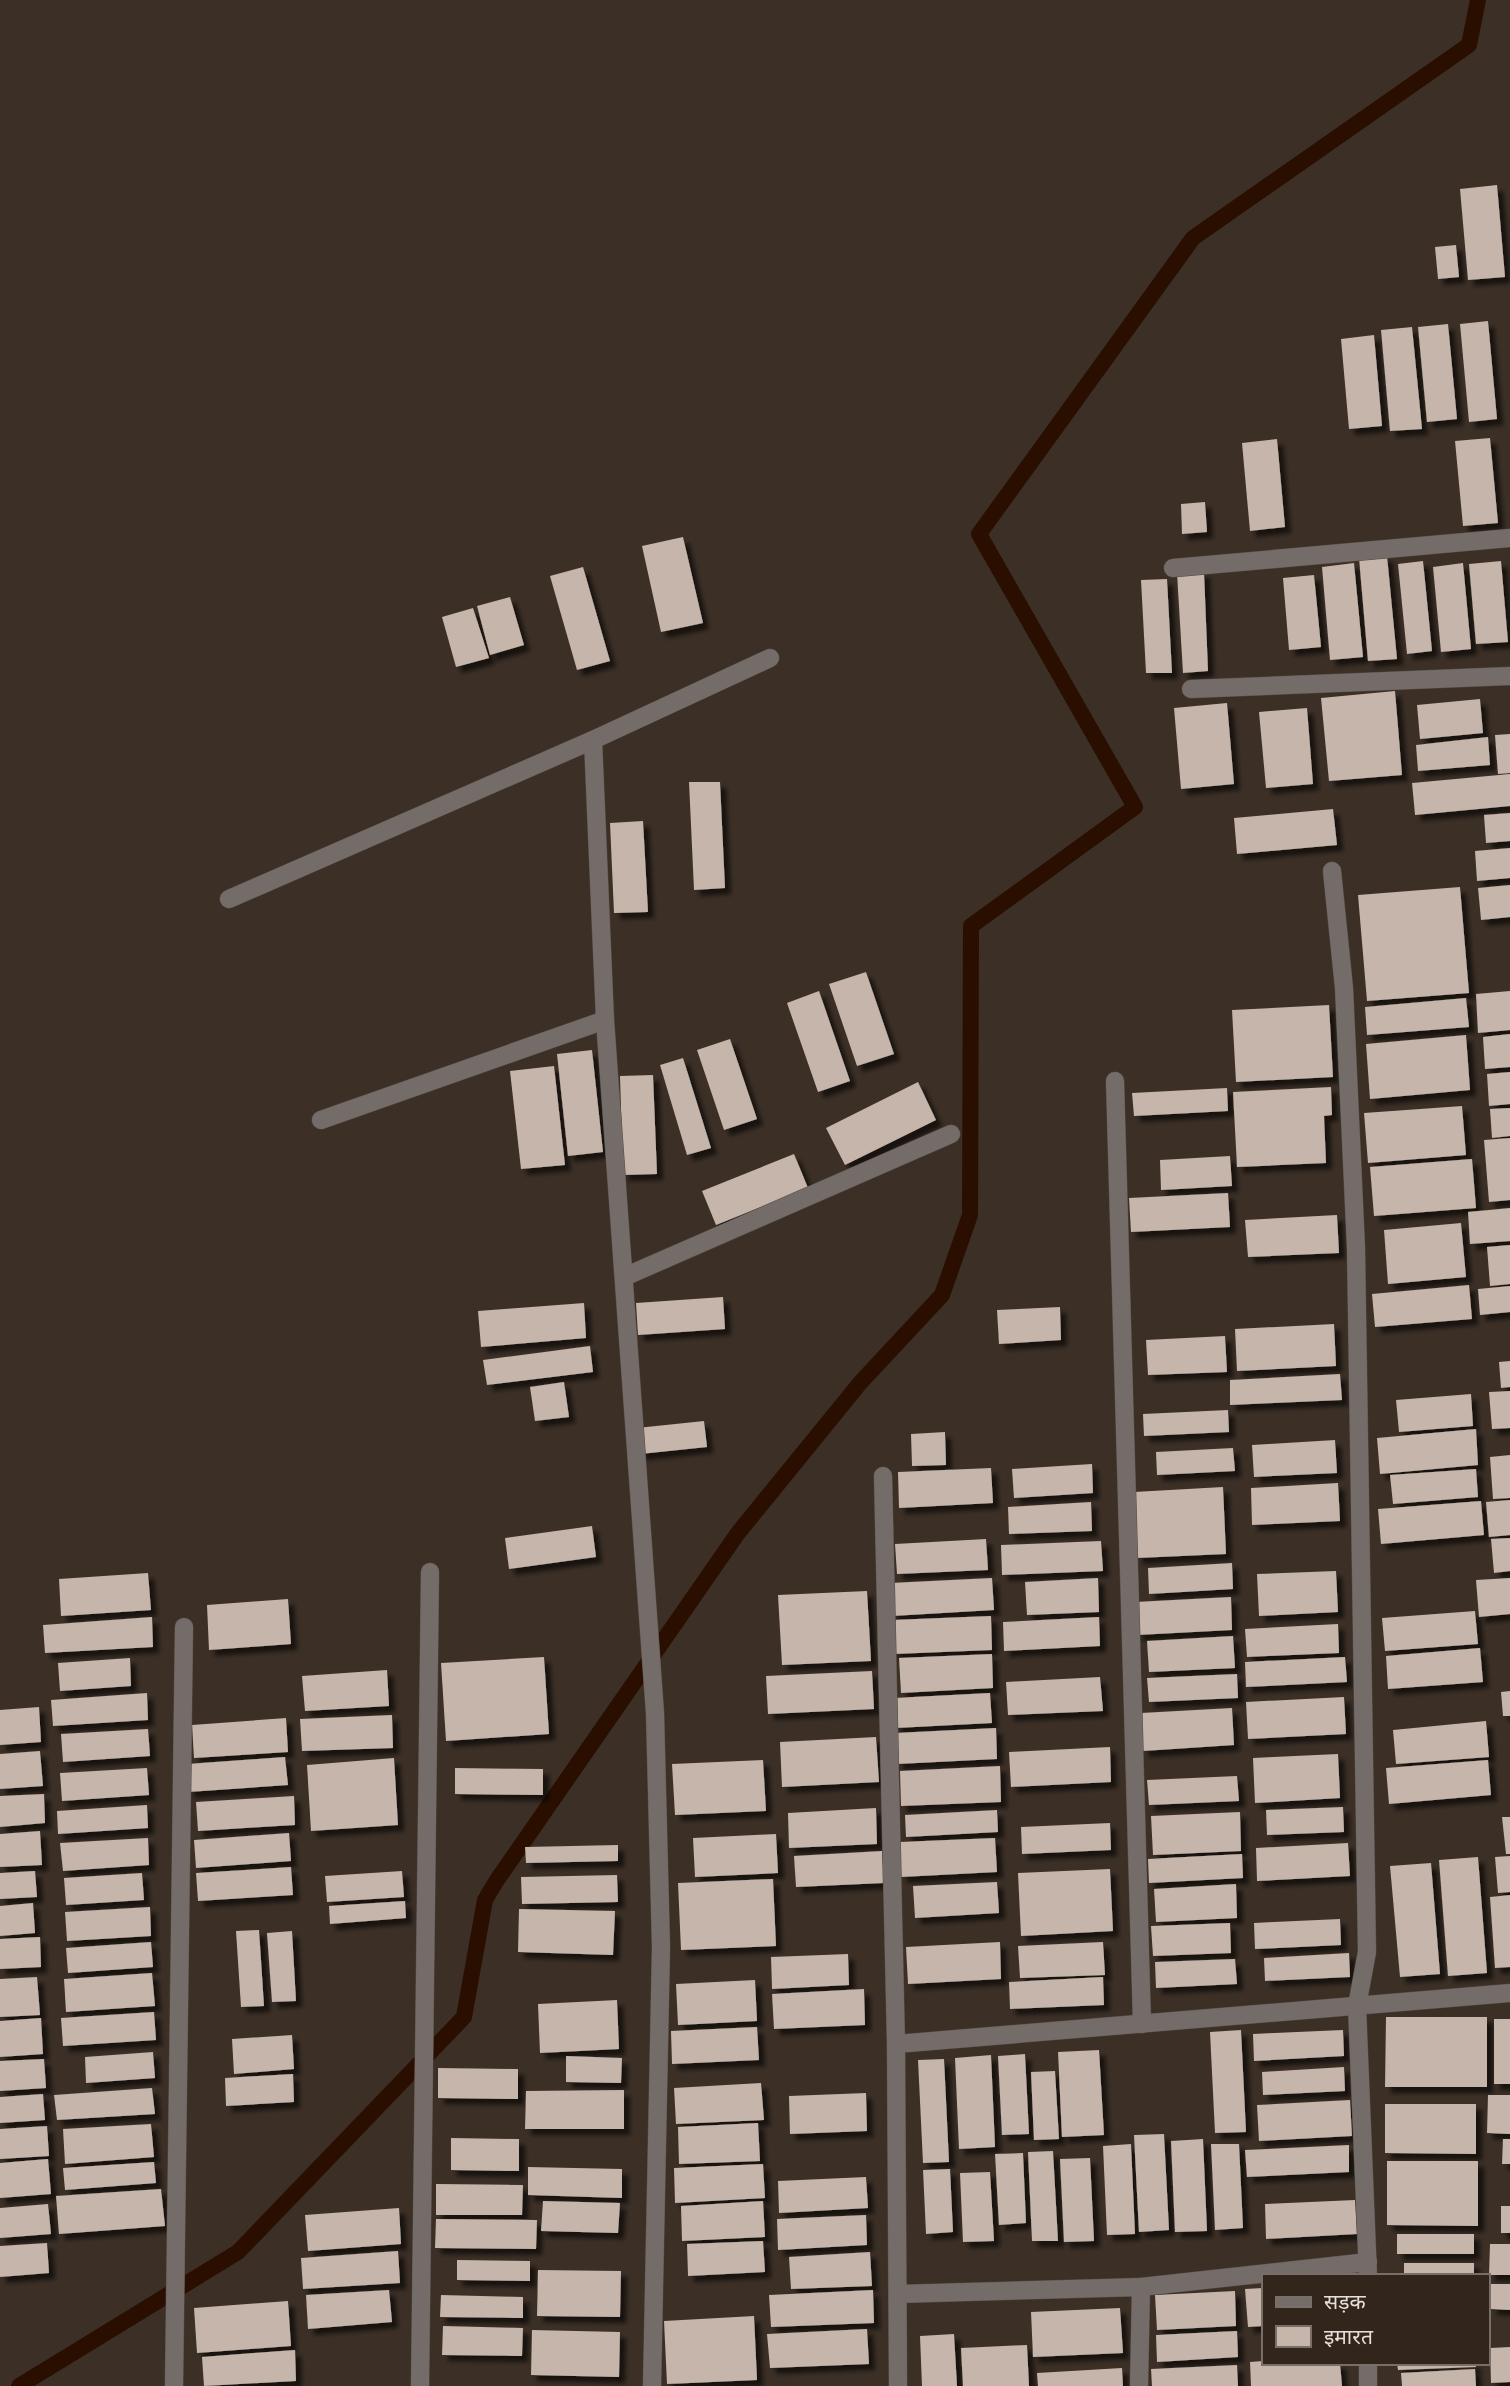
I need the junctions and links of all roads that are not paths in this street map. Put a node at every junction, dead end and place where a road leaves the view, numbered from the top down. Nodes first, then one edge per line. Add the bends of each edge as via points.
1 (1510, 538) edge
2 (1173, 568) dead end
3 (770, 657) dead end
4 (1510, 676) edge
5 (1191, 689) dead end
6 (593, 740) junction
7 (1332, 871) dead end
8 (229, 899) dead end
9 (605, 1020) junction
10 (1115, 1081) dead end
11 (321, 1121) dead end
12 (951, 1135) dead end
13 (624, 1276) junction
14 (883, 1476) dead end
15 (430, 1572) dead end
16 (184, 1627) dead end
17 (1510, 1993) edge
18 (1357, 2006) junction
19 (1142, 2024) junction
20 (896, 2044) junction
21 (1368, 2269) edge
22 (1305, 2274) edge
23 (1262, 2277) edge
24 (1141, 2287) junction
25 (898, 2294) junction
26 (1368, 2365) edge
27 (174, 2386) edge
28 (420, 2386) edge
29 (652, 2386) edge
30 (898, 2386) edge
31 (1139, 2386) edge
32 (1368, 2386) edge

1 - 2 street
3 - 6 street
4 - 5 street
6 - 8 street
6 - 9 street
7 - 18 street via 1344,988 1356,1262 1367,1952
9 - 11 street
9 - 13 street
10 - 19 street
12 - 13 street
13 - 29 street via 655,1713 661,1947
14 - 20 street
15 - 28 street
16 - 27 street
17 - 18 street
18 - 19 street
18 - 21 street
19 - 20 street
20 - 25 street
21 - 22 street
23 - 24 street
24 - 25 street
24 - 31 street
25 - 30 street
26 - 32 street

